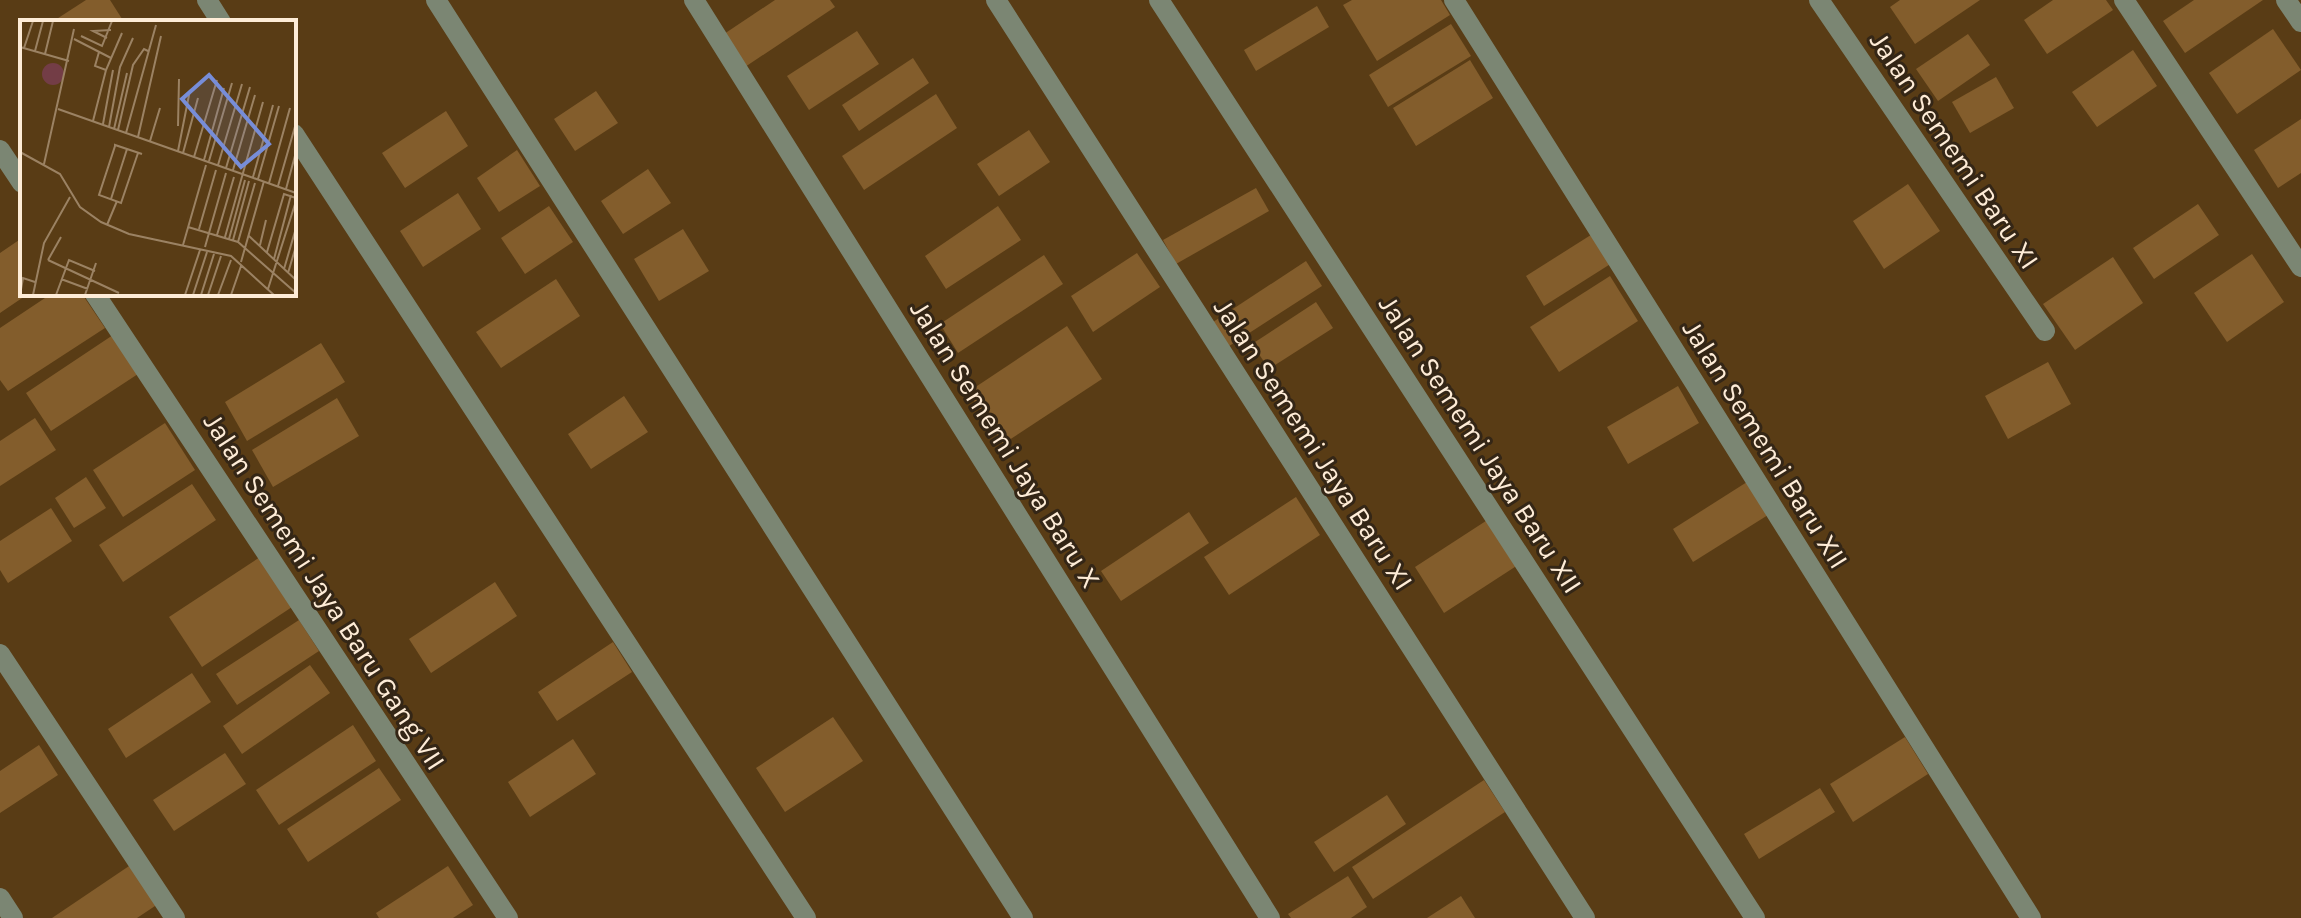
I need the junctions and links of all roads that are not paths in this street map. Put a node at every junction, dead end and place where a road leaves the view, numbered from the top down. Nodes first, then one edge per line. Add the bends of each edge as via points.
1 (207, 0) edge
2 (436, 0) edge
3 (694, 0) edge
4 (996, 0) edge
5 (1159, 0) edge
6 (1454, 0) edge
7 (1819, 0) edge
8 (2124, 0) edge
9 (2286, 0) edge
10 (220, 20) edge
11 (2301, 22) edge
12 (296, 137) edge
13 (0, 150) edge
14 (20, 180) edge
15 (2301, 267) edge
16 (96, 296) edge
17 (2045, 331) dead end
18 (0, 654) edge
19 (0, 898) edge
20 (13, 918) edge
21 (175, 918) edge
22 (508, 918) edge
23 (806, 918) edge
24 (1023, 918) edge
25 (1270, 918) edge
26 (1585, 918) edge
27 (1755, 918) edge
28 (2031, 918) edge

1 - 10 street
2 - 24 street
3 - 25 street, Jalan Sememi Jaya Baru X
4 - 26 street, Jalan Sememi Jaya Baru XI
5 - 27 street, Jalan Sememi Jaya Baru XII
6 - 28 street, Jalan Sememi Baru XII
7 - 17 street, Jalan Sememi Baru XI
8 - 15 street
9 - 11 street
12 - 23 street
13 - 14 street
16 - 22 street, Jalan Sememi Jaya Baru Gang VII
18 - 21 street
19 - 20 street

